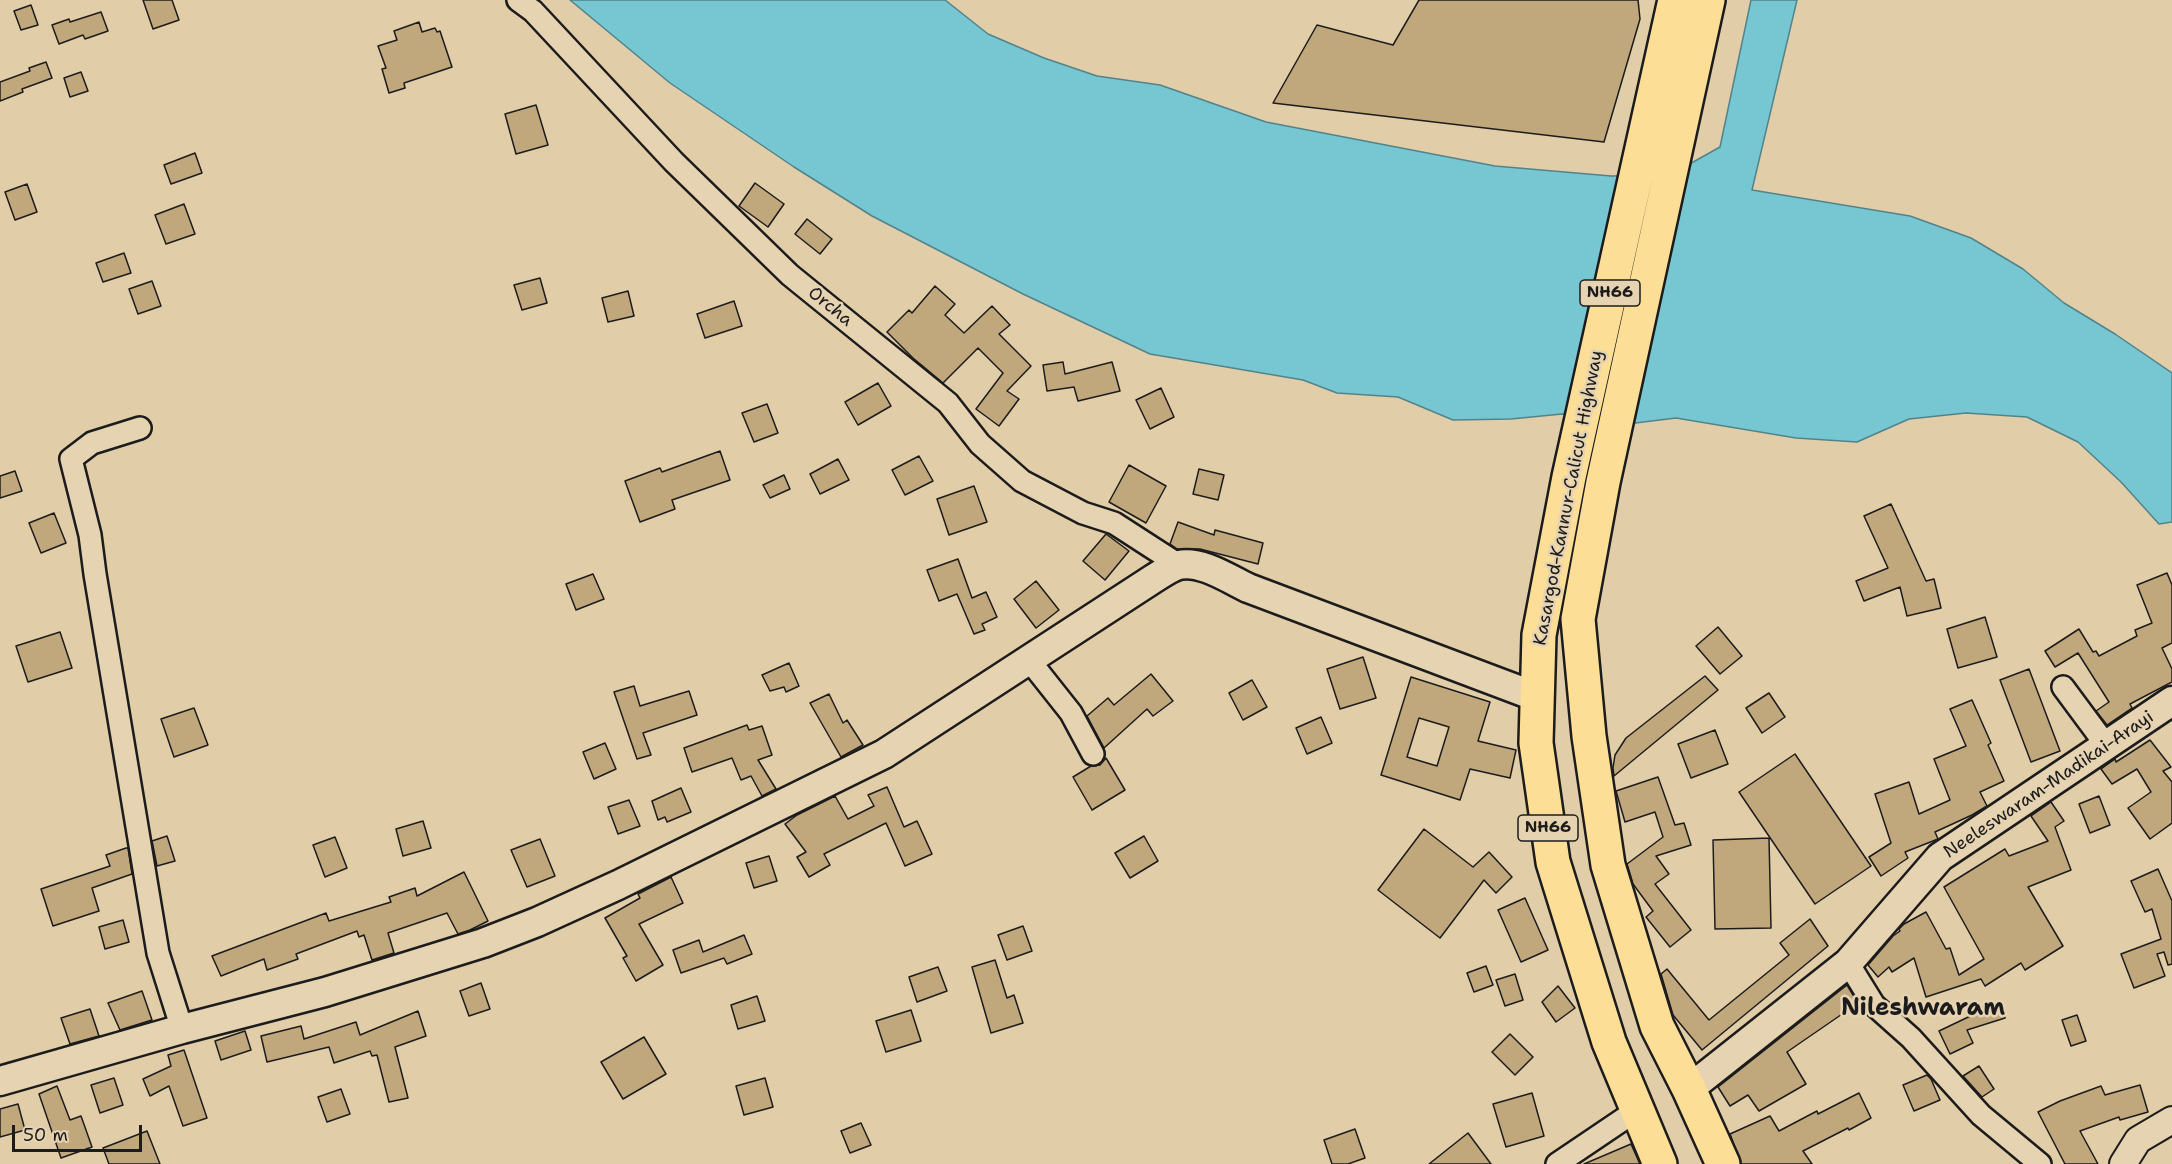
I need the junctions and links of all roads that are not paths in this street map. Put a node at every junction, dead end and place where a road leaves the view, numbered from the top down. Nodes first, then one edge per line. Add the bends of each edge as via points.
1 (518, 0) edge
2 (1675, 0) edge
3 (1708, 0) edge
4 (1667, 112) junction
5 (140, 428) dead end
6 (1179, 565) junction
7 (1029, 660) junction
8 (2063, 687) dead end
9 (1537, 698) junction
10 (2172, 701) edge
11 (2106, 745) junction
12 (1093, 754) dead end
13 (1848, 963) junction
14 (182, 1029) junction
15 (0, 1080) edge
16 (1689, 1089) junction
17 (1637, 1110) junction
18 (2172, 1120) edge
19 (1557, 1164) edge
20 (1660, 1164) edge
21 (1723, 1164) edge
22 (2040, 1164) edge
23 (2123, 1164) edge

1 - 6 street, Orcha via 533,11 674,162 790,275 948,403 980,444 1022,481 1083,513 1114,523
2 - 4 highway, Kasargod-Kannur-Calicut Highway / NH66
3 - 4 highway, Kasargod-Kannur-Calicut Highway / NH66
4 - 9 highway, Kasargod-Kannur-Calicut Highway / NH66 via 1569,477 1539,635
4 - 16 highway, Kasargod-Kannur-Calicut Highway / NH66 via 1578,619 1608,865 1657,1026
5 - 14 street via 92,443 71,459 90,535 158,953
6 - 7 main road
6 - 9 main road via 1210,570
7 - 12 street via 1071,713
7 - 14 main road via 884,754 537,922 483,944 325,993
8 - 11 street
9 - 17 highway, Kasargod-Kannur-Calicut Highway / NH66 via 1536,743 1553,862 1609,1042
10 - 11 main road, Neeleswaram-Madikai-Arayi
11 - 13 main road, Neeleswaram-Madikai-Arayi via 1940,857
13 - 16 main road, Neeleswaram-Madikai-Arayi
13 - 22 street via 1874,1005 1911,1038 1981,1115
14 - 15 main road
16 - 21 highway, Kasargod-Kannur-Calicut Highway / NH66
17 - 19 street
17 - 20 highway, Kasargod-Kannur-Calicut Highway / NH66
18 - 23 street via 2138,1140

